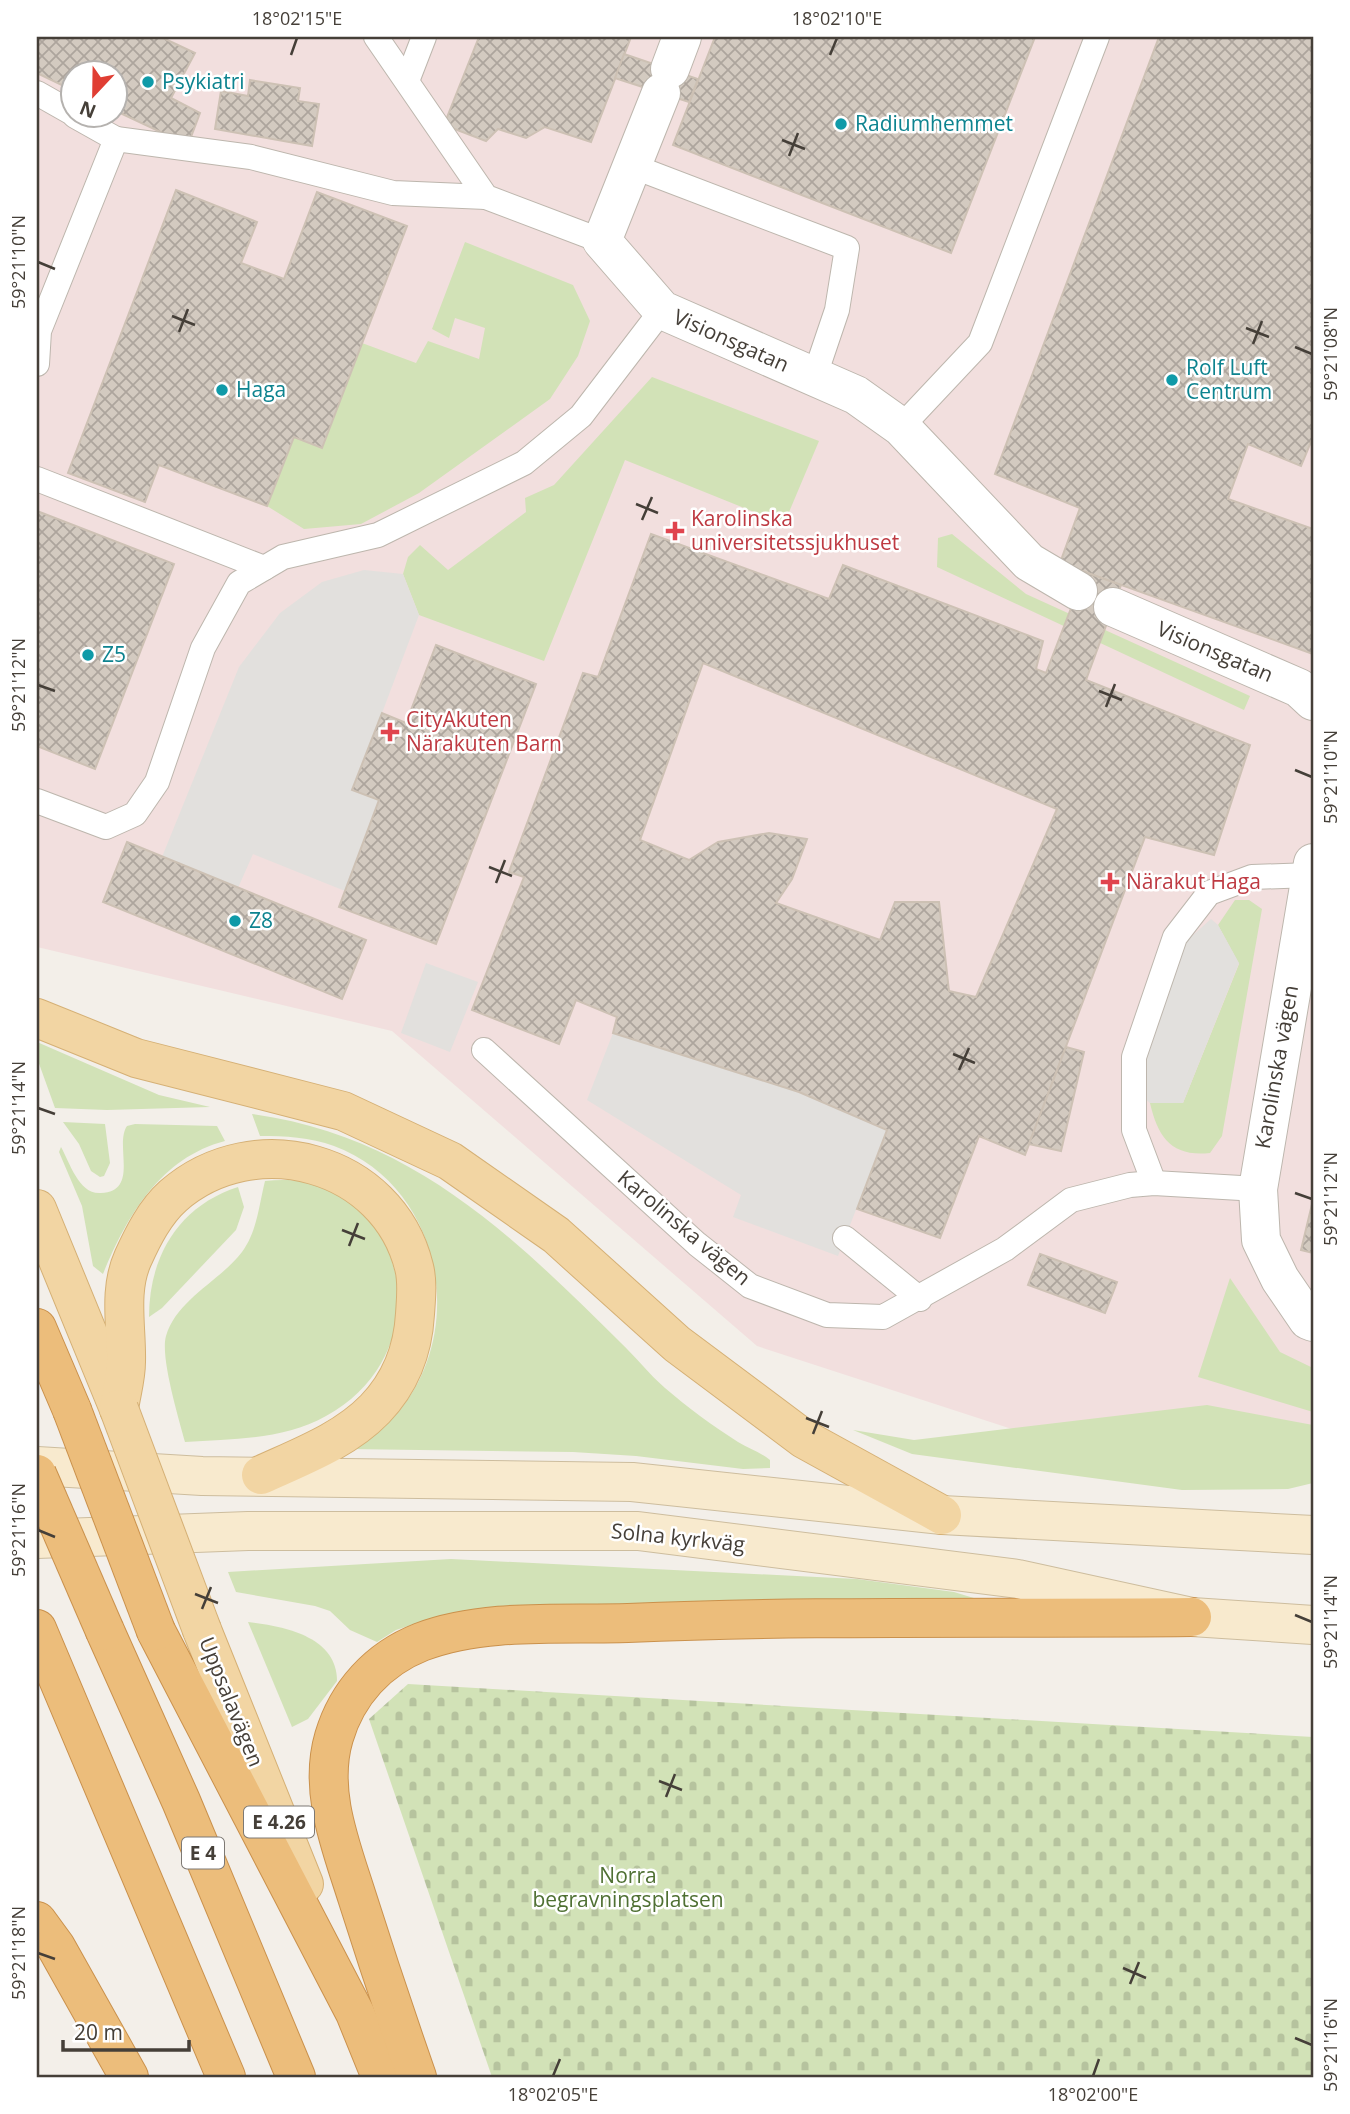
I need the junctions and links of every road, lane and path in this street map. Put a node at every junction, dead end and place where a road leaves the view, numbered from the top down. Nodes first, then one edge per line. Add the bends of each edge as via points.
1 (376, 37) edge
2 (424, 37) edge
3 (1097, 37) edge
4 (671, 66) edge
5 (407, 81) junction
6 (37, 93) edge
7 (60, 107) edge
8 (100, 130) edge
9 (116, 139) junction
10 (632, 166) junction
11 (486, 197) junction
12 (602, 241) junction
13 (662, 310) junction
14 (37, 364) edge
15 (814, 378) junction
16 (901, 428) junction
17 (37, 479) edge
18 (264, 568) junction
19 (1078, 591) dead end
20 (1113, 607) dead end
21 (1313, 701) edge
22 (37, 801) edge
23 (1312, 869) edge
24 (37, 1018) edge
25 (484, 1050) dead end
26 (1154, 1183) junction
27 (1258, 1189) junction
28 (37, 1209) edge
29 (845, 1238) dead end
30 (920, 1299) junction
31 (1313, 1322) edge
32 (37, 1328) edge
33 (119, 1409) junction
34 (37, 1465) edge
35 (37, 1474) edge
36 (261, 1475) junction
37 (942, 1516) junction
38 (1313, 1535) edge
39 (37, 1539) edge
40 (1192, 1617) junction
41 (1313, 1625) edge
42 (37, 1629) edge
43 (37, 1921) edge
44 (355, 2013) junction
45 (130, 2077) edge
46 (226, 2077) edge
47 (296, 2077) edge
48 (381, 2077) edge
49 (417, 2077) edge

1 - 5 lane
2 - 5 lane
3 - 16 lane via 980,343
4 - 10 street
5 - 11 lane
6 - 7 lane
8 - 9 lane
9 - 11 lane, Visionsgatan via 251,157 393,192
9 - 14 lane via 39,331
10 - 12 street
10 - 15 lane via 848,248 837,310
11 - 12 lane, Visionsgatan
12 - 13 street, Visionsgatan
13 - 15 street, Visionsgatan
13 - 18 lane via 580,416 524,463 377,535 283,557
15 - 16 street, Visionsgatan via 856,395
16 - 19 street, Visionsgatan via 1029,562
17 - 18 lane
18 - 22 lane via 239,583 203,648 157,782 135,814 106,827
20 - 21 street, Visionsgatan via 1299,688
23 - 26 lane via 1252,877 1209,893 1175,937 1134,1057 1134,1130
23 - 27 street, Karolinska vägen
24 - 37 main road via 136,1058 344,1111 450,1161 556,1235 677,1344 804,1439
25 - 30 lane, Karolinska vägen via 697,1244 750,1286 827,1315 883,1317
26 - 27 lane, Karolinska vägen
26 - 30 lane, Karolinska vägen via 1071,1200 1005,1249
27 - 31 street, Karolinska vägen via 1261,1240 1280,1279
28 - 33 main road, Uppsalavägen / E 4.26
29 - 30 lane
32 - 44 highway, bridge via 156,1632
33 - 36 main road via 126,1364 127,1274 142,1239 165,1205 204,1177 248,1161 296,1160 337,1172 382,1205 398,1226 410,1255 416,1302 409,1353 395,1383 373,1412 332,1441
33 - 44 main road, Uppsalavägen / E 4.26, bridge
34 - 36 street via 202,1476
35 - 47 highway, E 4, bridge
36 - 37 street via 632,1482
37 - 38 street
39 - 40 street, Solna kyrkväg via 247,1531 638,1531 1018,1579
40 - 41 street, Solna kyrkväg
40 - 49 highway via 703,1620 492,1628 422,1642 396,1654 367,1677 348,1703 334,1737 328,1773 331,1804 368,1937
42 - 46 highway
43 - 45 highway
44 - 48 highway, Uppsalavägen / E 4.26

